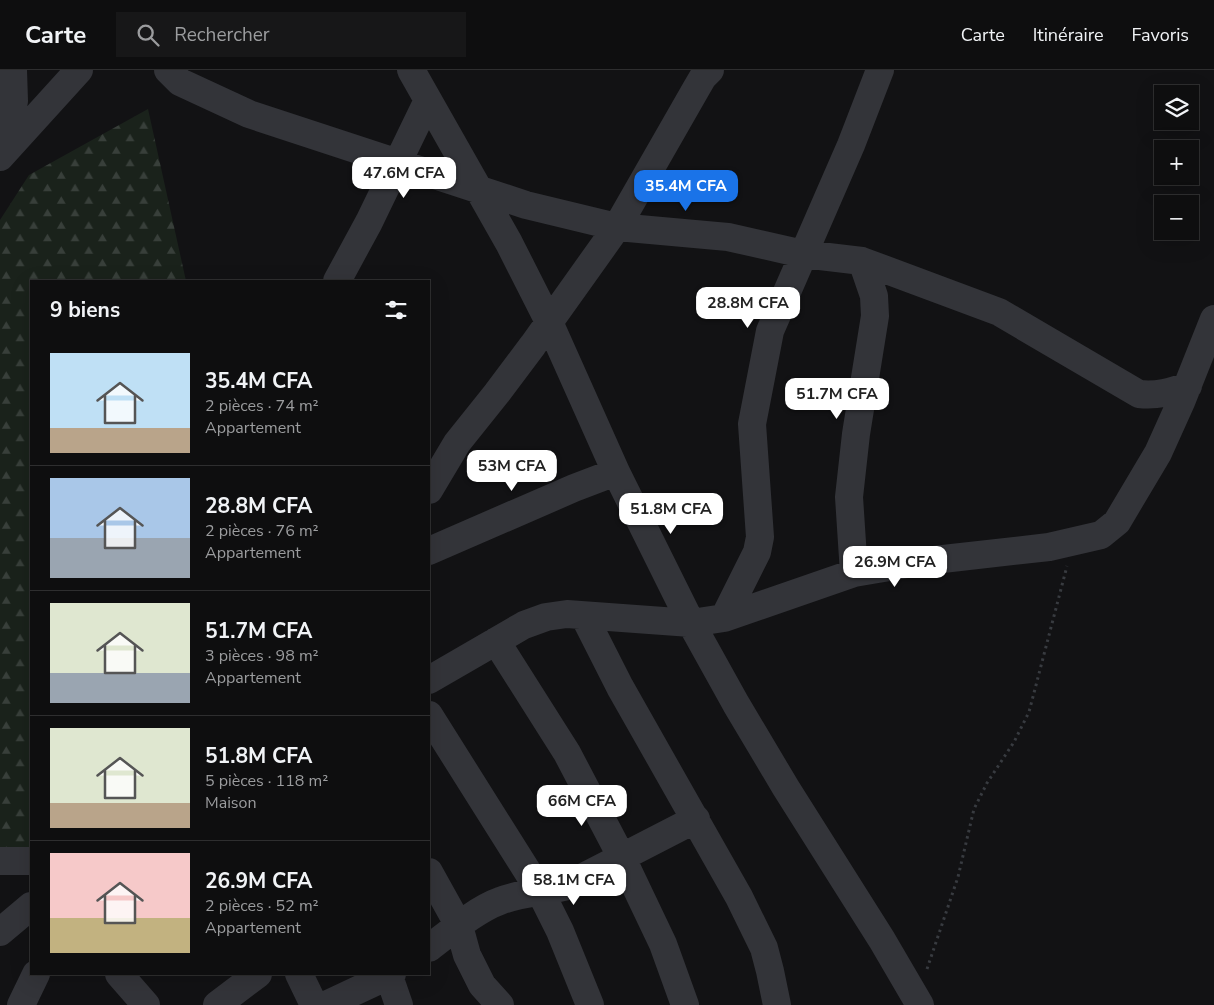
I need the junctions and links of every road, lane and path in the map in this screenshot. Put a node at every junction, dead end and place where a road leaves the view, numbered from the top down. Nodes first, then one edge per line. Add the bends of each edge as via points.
1 (12, 70) edge
2 (79, 70) edge
3 (168, 70) edge
4 (411, 70) edge
5 (710, 70) edge
6 (880, 70) edge
7 (428, 100) junction
8 (0, 157) edge
9 (398, 162) junction
10 (480, 191) junction
11 (617, 227) junction
12 (803, 254) junction
13 (862, 261) junction
14 (338, 280) edge
15 (1214, 319) edge
16 (549, 322) junction
17 (1188, 386) junction
18 (616, 472) junction
19 (430, 488) edge
20 (1074, 541) junction
21 (430, 551) edge
22 (854, 573) junction
23 (584, 616) junction
24 (724, 618) junction
25 (691, 623) junction
26 (496, 641) junction
27 (430, 679) edge
28 (430, 717) edge
29 (696, 819) junction
30 (622, 858) junction
31 (0, 861) edge
32 (30, 861) edge
33 (430, 874) edge
34 (541, 892) junction
35 (30, 907) edge
36 (459, 926) junction
37 (0, 932) edge
38 (430, 947) edge
39 (36, 975) edge
40 (120, 975) edge
41 (257, 975) edge
42 (299, 975) edge
43 (390, 975) edge
44 (918, 1003) edge
45 (22, 1005) edge
46 (146, 1005) edge
47 (217, 1005) edge
48 (314, 1005) edge
49 (326, 1005) edge
50 (399, 1005) edge
51 (500, 1005) edge
52 (590, 1005) edge
53 (685, 1005) edge
54 (777, 1005) edge

1 - 8 street via 14,102
2 - 8 street
3 - 9 street via 180,82 249,114
4 - 7 street
5 - 11 street
6 - 12 street
7 - 9 street
7 - 10 street
9 - 10 street
9 - 14 street
10 - 11 street
10 - 16 street
11 - 12 street via 728,237
11 - 16 street
12 - 13 street
12 - 24 street via 772,325 753,414 760,537 757,552
13 - 17 street via 999,312 1139,394 1152,396
13 - 22 street via 874,296 875,316 849,497
15 - 17 street
16 - 18 street
16 - 19 street via 457,443
17 - 20 street via 1158,453 1117,522 1101,535
18 - 21 street
18 - 25 street
20 - 22 street
20 - 44 path via 1029,712 974,809 958,877
22 - 24 street
23 - 25 street
23 - 26 street via 546,617
23 - 29 street via 620,687
24 - 25 street
25 - 44 street via 781,780
26 - 27 street
26 - 30 street via 567,753
28 - 34 street
29 - 30 street
29 - 54 street via 764,948
30 - 34 street via 564,887
30 - 53 street via 663,944
31 - 32 street
33 - 36 street
34 - 36 street via 499,901
34 - 52 street
35 - 37 street
36 - 38 street
36 - 51 street via 467,955 482,985
39 - 45 street
40 - 46 street
41 - 47 street
42 - 48 street
43 - 49 street
43 - 50 street

